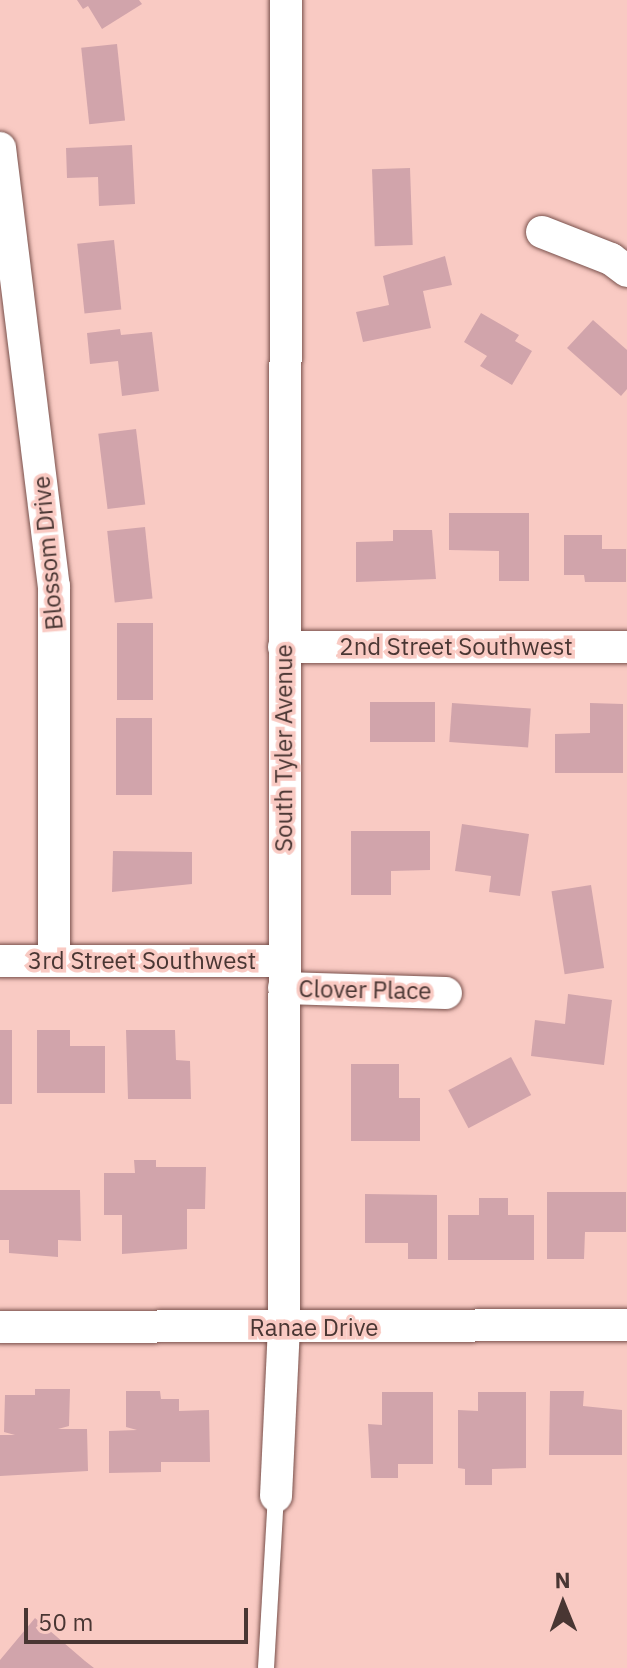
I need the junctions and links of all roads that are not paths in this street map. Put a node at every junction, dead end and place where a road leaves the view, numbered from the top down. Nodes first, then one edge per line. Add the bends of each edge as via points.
1 (286, 0) edge
2 (0, 148) edge
3 (542, 232) dead end
4 (627, 271) edge
5 (284, 647) junction
6 (627, 647) edge
7 (0, 961) edge
8 (54, 961) junction
9 (284, 974) junction
10 (446, 993) dead end
11 (627, 1325) edge
12 (0, 1327) edge
13 (284, 1327) junction
14 (276, 1496) joint
15 (266, 1668) edge

1 - 5 street, South Tyler Avenue
2 - 8 street, Blossom Drive via 54,586
3 - 4 street via 611,259
5 - 6 street, 2nd Street Southwest
5 - 9 street, South Tyler Avenue
7 - 8 street, 3rd Street Southwest
8 - 9 street, 3rd Street Southwest
9 - 10 street, Clover Place
9 - 13 street, South Tyler Avenue
11 - 13 street, Ranae Drive
12 - 13 street, Ranae Drive
13 - 14 street, South Tyler Avenue
14 - 15 lane

